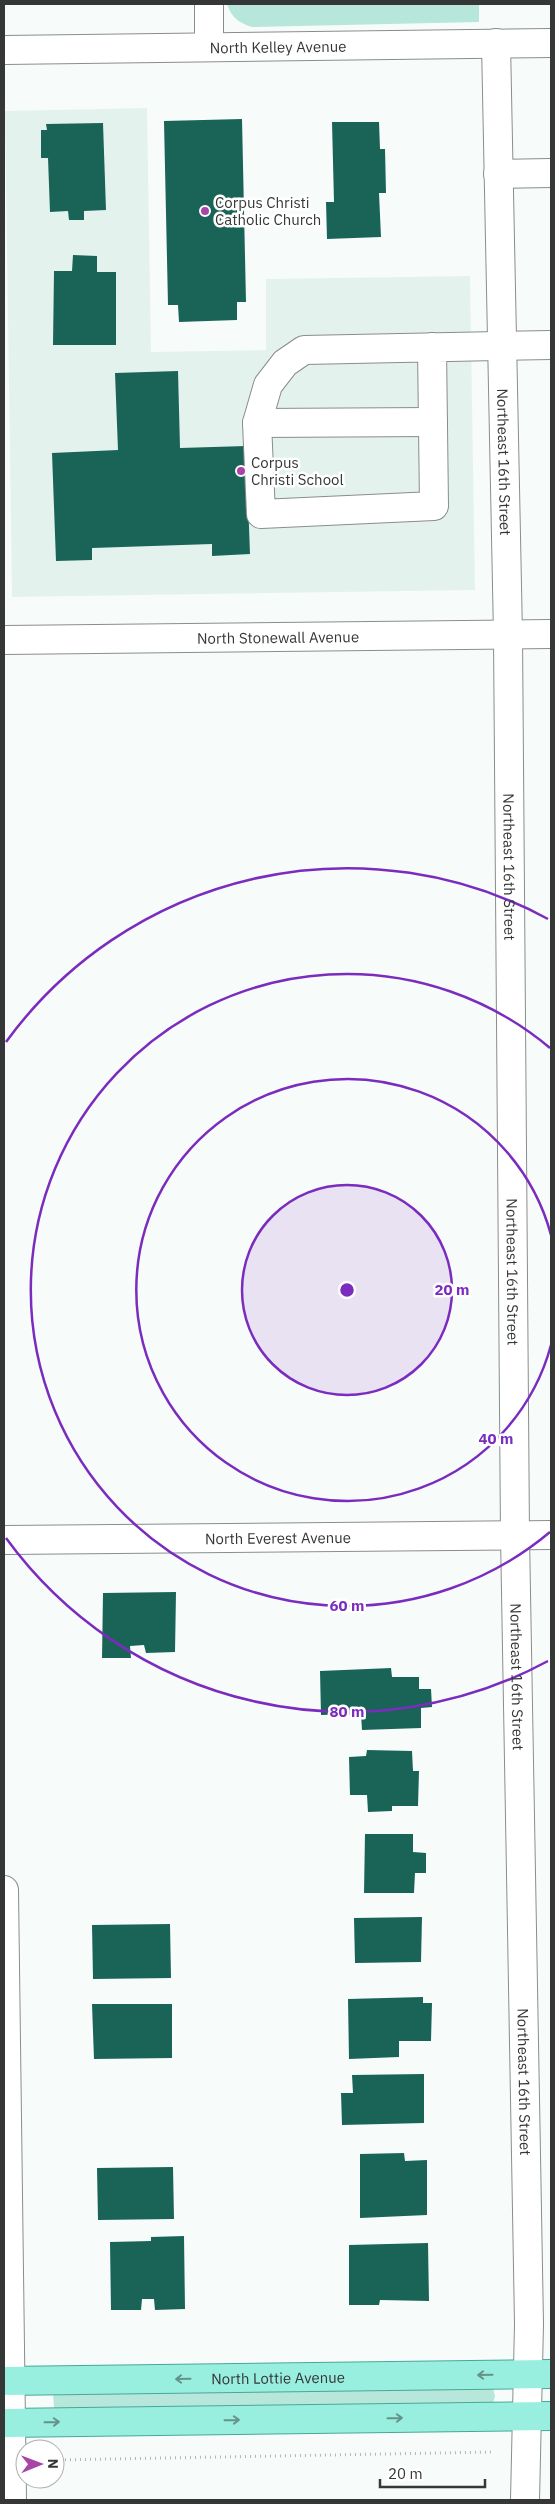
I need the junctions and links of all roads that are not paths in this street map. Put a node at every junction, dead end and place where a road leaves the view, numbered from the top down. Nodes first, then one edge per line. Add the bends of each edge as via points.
1 (209, 4) edge
2 (496, 43) junction
3 (551, 43) edge
4 (210, 47) junction
5 (4, 50) edge
6 (551, 173) edge
7 (498, 174) junction
8 (502, 345) junction
9 (551, 345) edge
10 (432, 347) junction
11 (433, 422) junction
12 (257, 423) junction
13 (551, 634) edge
14 (508, 635) junction
15 (4, 640) edge
16 (551, 1535) edge
17 (515, 1536) junction
18 (4, 1540) edge
19 (4, 1890) edge
20 (539, 2374) edge
21 (7, 2381) edge
22 (539, 2416) edge
23 (7, 2423) edge
24 (12, 2500) edge
25 (525, 2500) edge

1 - 4 street
2 - 3 street, North Kelley Avenue
2 - 4 street, North Kelley Avenue
2 - 7 street, Northeast 16th Street
4 - 5 street, North Kelley Avenue
6 - 7 street
7 - 8 street, Northeast 16th Street
8 - 9 street
8 - 10 street
8 - 14 street, Northeast 16th Street
10 - 11 street
10 - 12 street via 304,350 285,362 268,385
11 - 12 street
11 - 12 street via 434,506 261,514
13 - 14 street, North Stonewall Avenue
14 - 15 street, North Stonewall Avenue
14 - 17 street, Northeast 16th Street
16 - 17 street, North Everest Avenue
17 - 18 street, North Everest Avenue
17 - 20 street, Northeast 16th Street via 528,2304
19 - 21 street
20 -> 21 main road, North Lottie Avenue
20 - 22 street, Northeast 16th Street
21 - 23 street
23 -> 22 main road
22 - 25 street, Northeast 16th Street via 525,2452
23 - 24 street

